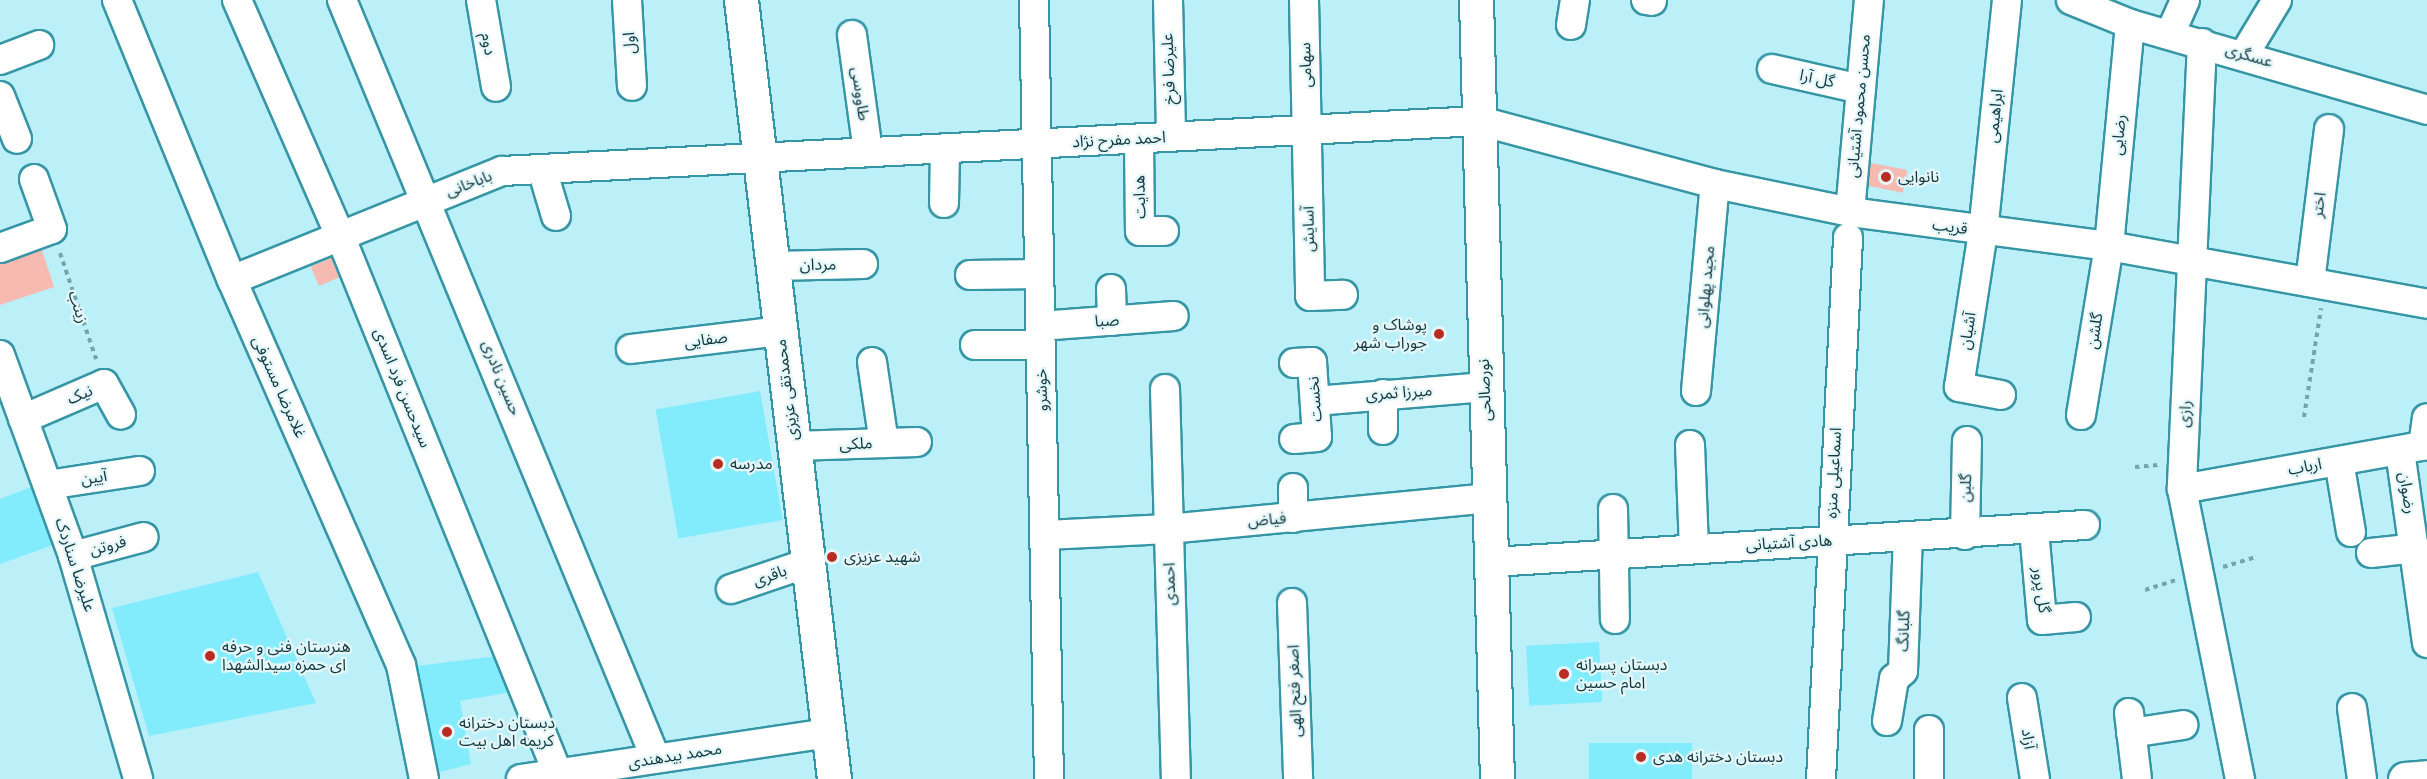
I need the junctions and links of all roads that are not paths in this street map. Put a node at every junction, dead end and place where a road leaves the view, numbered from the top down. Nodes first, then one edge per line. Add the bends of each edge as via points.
1 (117, 0) edge
2 (237, 0) edge
3 (342, 0) edge
4 (481, 0) edge
5 (627, 0) edge
6 (741, 0) edge
7 (1034, 0) edge
8 (1168, 0) edge
9 (1304, 0) edge
10 (1476, 0) edge
11 (1869, 0) edge
12 (2007, 0) edge
13 (2071, 0) edge
14 (2277, 0) edge
15 (2130, 24) junction
16 (852, 35) dead end
17 (2202, 43) junction
18 (39, 45) dead end
19 (2245, 53) junction
20 (0, 60) edge
21 (1772, 69) dead end
22 (632, 86) dead end
23 (496, 87) dead end
24 (1861, 89) junction
25 (0, 96) edge
26 (2427, 110) edge
27 (1479, 121) junction
28 (2329, 129) dead end
29 (1308, 130) junction
30 (1171, 137) junction
31 (17, 139) dead end
32 (1139, 139) junction
33 (1037, 144) junction
34 (945, 149) junction
35 (868, 152) junction
36 (759, 158) junction
37 (542, 170) junction
38 (34, 178) dead end
39 (1715, 184) junction
40 (429, 199) junction
41 (944, 203) dead end
42 (556, 216) dead end
43 (1849, 225) junction
44 (1164, 231) dead end
45 (1983, 232) junction
46 (339, 233) junction
47 (2109, 246) junction
48 (0, 248) edge
49 (2193, 262) junction
50 (863, 264) dead end
51 (773, 266) junction
52 (1039, 274) junction
53 (970, 275) dead end
54 (232, 280) junction
55 (2317, 283) junction
56 (1111, 289) dead end
57 (1343, 295) dead end
58 (2427, 304) edge
59 (1174, 316) dead end
60 (1112, 321) junction
61 (780, 331) junction
62 (1040, 335) junction
63 (975, 345) dead end
64 (631, 349) dead end
65 (0, 355) edge
66 (872, 362) dead end
67 (1303, 362) dead end
68 (1485, 387) junction
69 (1165, 389) dead end
70 (1696, 390) dead end
71 (1383, 394) junction
72 (2001, 395) dead end
73 (1315, 401) junction
74 (121, 415) dead end
75 (2081, 415) dead end
76 (2427, 418) edge
77 (23, 419) junction
78 (1383, 430) dead end
79 (1306, 438) dead end
80 (1967, 441) dead end
81 (917, 442) dead end
82 (884, 443) junction
83 (794, 446) junction
84 (1690, 446) dead end
85 (2416, 447) edge
86 (2339, 461) junction
87 (140, 471) dead end
88 (48, 485) junction
89 (1293, 488) dead end
90 (2182, 489) junction
91 (1488, 498) junction
92 (1613, 508) dead end
93 (1293, 518) junction
94 (2085, 525) dead end
95 (1168, 529) junction
96 (2034, 530) junction
97 (2350, 532) dead end
98 (1046, 535) junction
99 (1965, 535) junction
100 (1908, 536) junction
101 (144, 537) dead end
102 (1830, 541) junction
103 (1694, 548) junction
104 (2416, 548) junction
105 (1614, 553) junction
106 (2371, 553) dead end
107 (73, 556) junction
108 (808, 562) junction
109 (1493, 562) junction
110 (731, 589) dead end
111 (1292, 603) dead end
112 (2076, 617) dead end
113 (1616, 619) dead end
114 (2427, 643) edge
115 (2022, 698) dead end
116 (2352, 708) dead end
117 (1887, 721) dead end
118 (2183, 725) dead end
119 (1929, 730) dead end
120 (829, 733) junction
121 (656, 759) junction
122 (560, 776) edge
123 (2427, 777) edge
124 (138, 779) edge
125 (424, 779) edge
126 (521, 779) edge
127 (834, 779) edge
128 (1049, 779) edge
129 (1176, 779) edge
130 (1298, 779) edge
131 (1497, 779) edge
132 (1821, 779) edge
133 (1929, 779) edge
134 (2035, 779) edge
135 (2137, 779) edge
136 (2240, 779) edge
137 (2362, 779) edge
138 (2405, 779) edge

1 - 54 street, غلامرضا مستوفی
2 - 46 street, سیدحسن فرد اسدی
3 - 40 street, حسین نادری
4 - 23 street, دوم
5 - 22 street, اول
6 - 36 main road, محمدتقی عزیزی
7 - 33 street, خوشرو
8 - 30 street, علیرضا فرخ
9 - 29 street, سهامی
10 - 27 main road, نورصالحی
11 - 24 street, محسن محمود آشتیانی
12 - 45 street, ابراهیمی
13 - 15 street, عسگری
14 - 19 street
15 - 17 street, عسگری
15 - 47 street, رضایی
16 - 35 street, طاووسی
17 - 19 street, عسگری
17 - 49 street, رازی
18 - 20 street
19 - 26 street, عسگری
21 - 24 street, گل آرا
24 - 43 street, محسن محمود آشتیانی
25 - 31 street
27 - 29 street, احمد مفرح نژاد
27 - 39 street, قریب
27 - 68 main road, نورصالحی
28 - 55 street, اختر
29 - 30 street, احمد مفرح نژاد
29 - 57 street, آسایش via 1310,296
30 - 32 street, احمد مفرح نژاد
32 - 33 street, احمد مفرح نژاد
32 - 44 street, هدایت via 1140,231
33 - 34 street, احمد مفرح نژاد
33 - 52 street, خوشرو
34 - 35 street, احمد مفرح نژاد
34 - 41 street
35 - 36 street, احمد مفرح نژاد
36 - 37 street, باباخانی
36 - 51 main road, محمدتقی عزیزی
37 - 40 street, باباخانی via 502,171
37 - 42 street
38 - 48 street via 52,229
39 - 43 street, قریب
39 - 70 street, مجید پهلوانی
40 - 46 street, باباخانی
40 - 121 street, حسین نادری
43 - 45 street, قریب
43 - 102 street, اسماعیلی منزه
45 - 47 street, قریب
45 - 72 street, آشیان via 1959,387
46 - 54 street, باباخانی
46 - 122 street, سیدحسن فرد اسدی
47 - 49 street, قریب
47 - 75 street, گلشن
49 - 55 street, قریب
49 - 90 street, رازی
50 - 51 street, مردان
51 - 61 main road, محمدتقی عزیزی
52 - 53 street
52 - 62 street, خوشرو
54 - 125 street, غلامرضا مستوفی via 401,665
55 - 58 street, قریب
56 - 60 street
59 - 60 street, صبا
60 - 62 street, صبا
61 - 64 street, صفایی
61 - 83 main road, محمدتقی عزیزی
62 - 63 street, صبا
62 - 98 street, خوشرو
65 - 77 street, علیرضا سناردک
66 - 82 street
67 - 73 street, نخست
68 - 71 street, میرزا ثمری
68 - 91 main road, نورصالحی
69 - 95 street, احمدی
71 - 73 street, میرزا ثمری
71 - 78 street
73 - 79 street, نخست
74 - 77 street, نیک via 104,384
76 - 85 street, رضوان
77 - 88 street, علیرضا سناردک
80 - 99 street, گلبن
81 - 82 street, ملکی
82 - 83 street, ملکی
83 - 108 main road, محمدتقی عزیزی
84 - 103 street
85 - 86 street, ارباب
85 - 104 street, رضوان
86 - 90 street, ارباب
86 - 97 street
87 - 88 street, آیین
88 - 107 street, علیرضا سناردک
89 - 93 street
90 - 136 street, رازی
91 - 93 street, فیاض
91 - 109 main road, نورصالحی
92 - 105 street
93 - 95 street, فیاض
94 - 96 street, هادی آشتیانی
95 - 98 street, فیاض
95 - 129 street, احمدی
96 - 99 street, هادی آشتیانی
96 - 112 street, گل پرور via 2042,620
98 - 128 street, خوشرو
99 - 100 street, هادی آشتیانی
100 - 102 street, هادی آشتیانی
100 - 117 street, گلبانگ via 1903,671 1894,679
101 - 107 street, فروتن
102 - 103 street, هادی آشتیانی
102 - 132 street, اسماعیلی منزه
103 - 105 street, هادی آشتیانی
104 - 106 street
104 - 114 street, رضوان
105 - 109 street, هادی آشتیانی
105 - 113 street
107 - 124 street, علیرضا سناردک
108 - 110 street, باقری
108 - 120 main road, محمدتقی عزیزی
109 - 131 main road, نورصالحی
111 - 130 street, اصغر فتح الهی
115 - 134 street, آزاد
116 - 137 street
118 - 135 street via 2130,723
119 - 133 street
120 - 121 street, محمد بیدهندی
120 - 127 main road, محمدتقی عزیزی
121 - 122 street, محمد بیدهندی
122 - 126 street, محمد بیدهندی
123 - 138 main road

